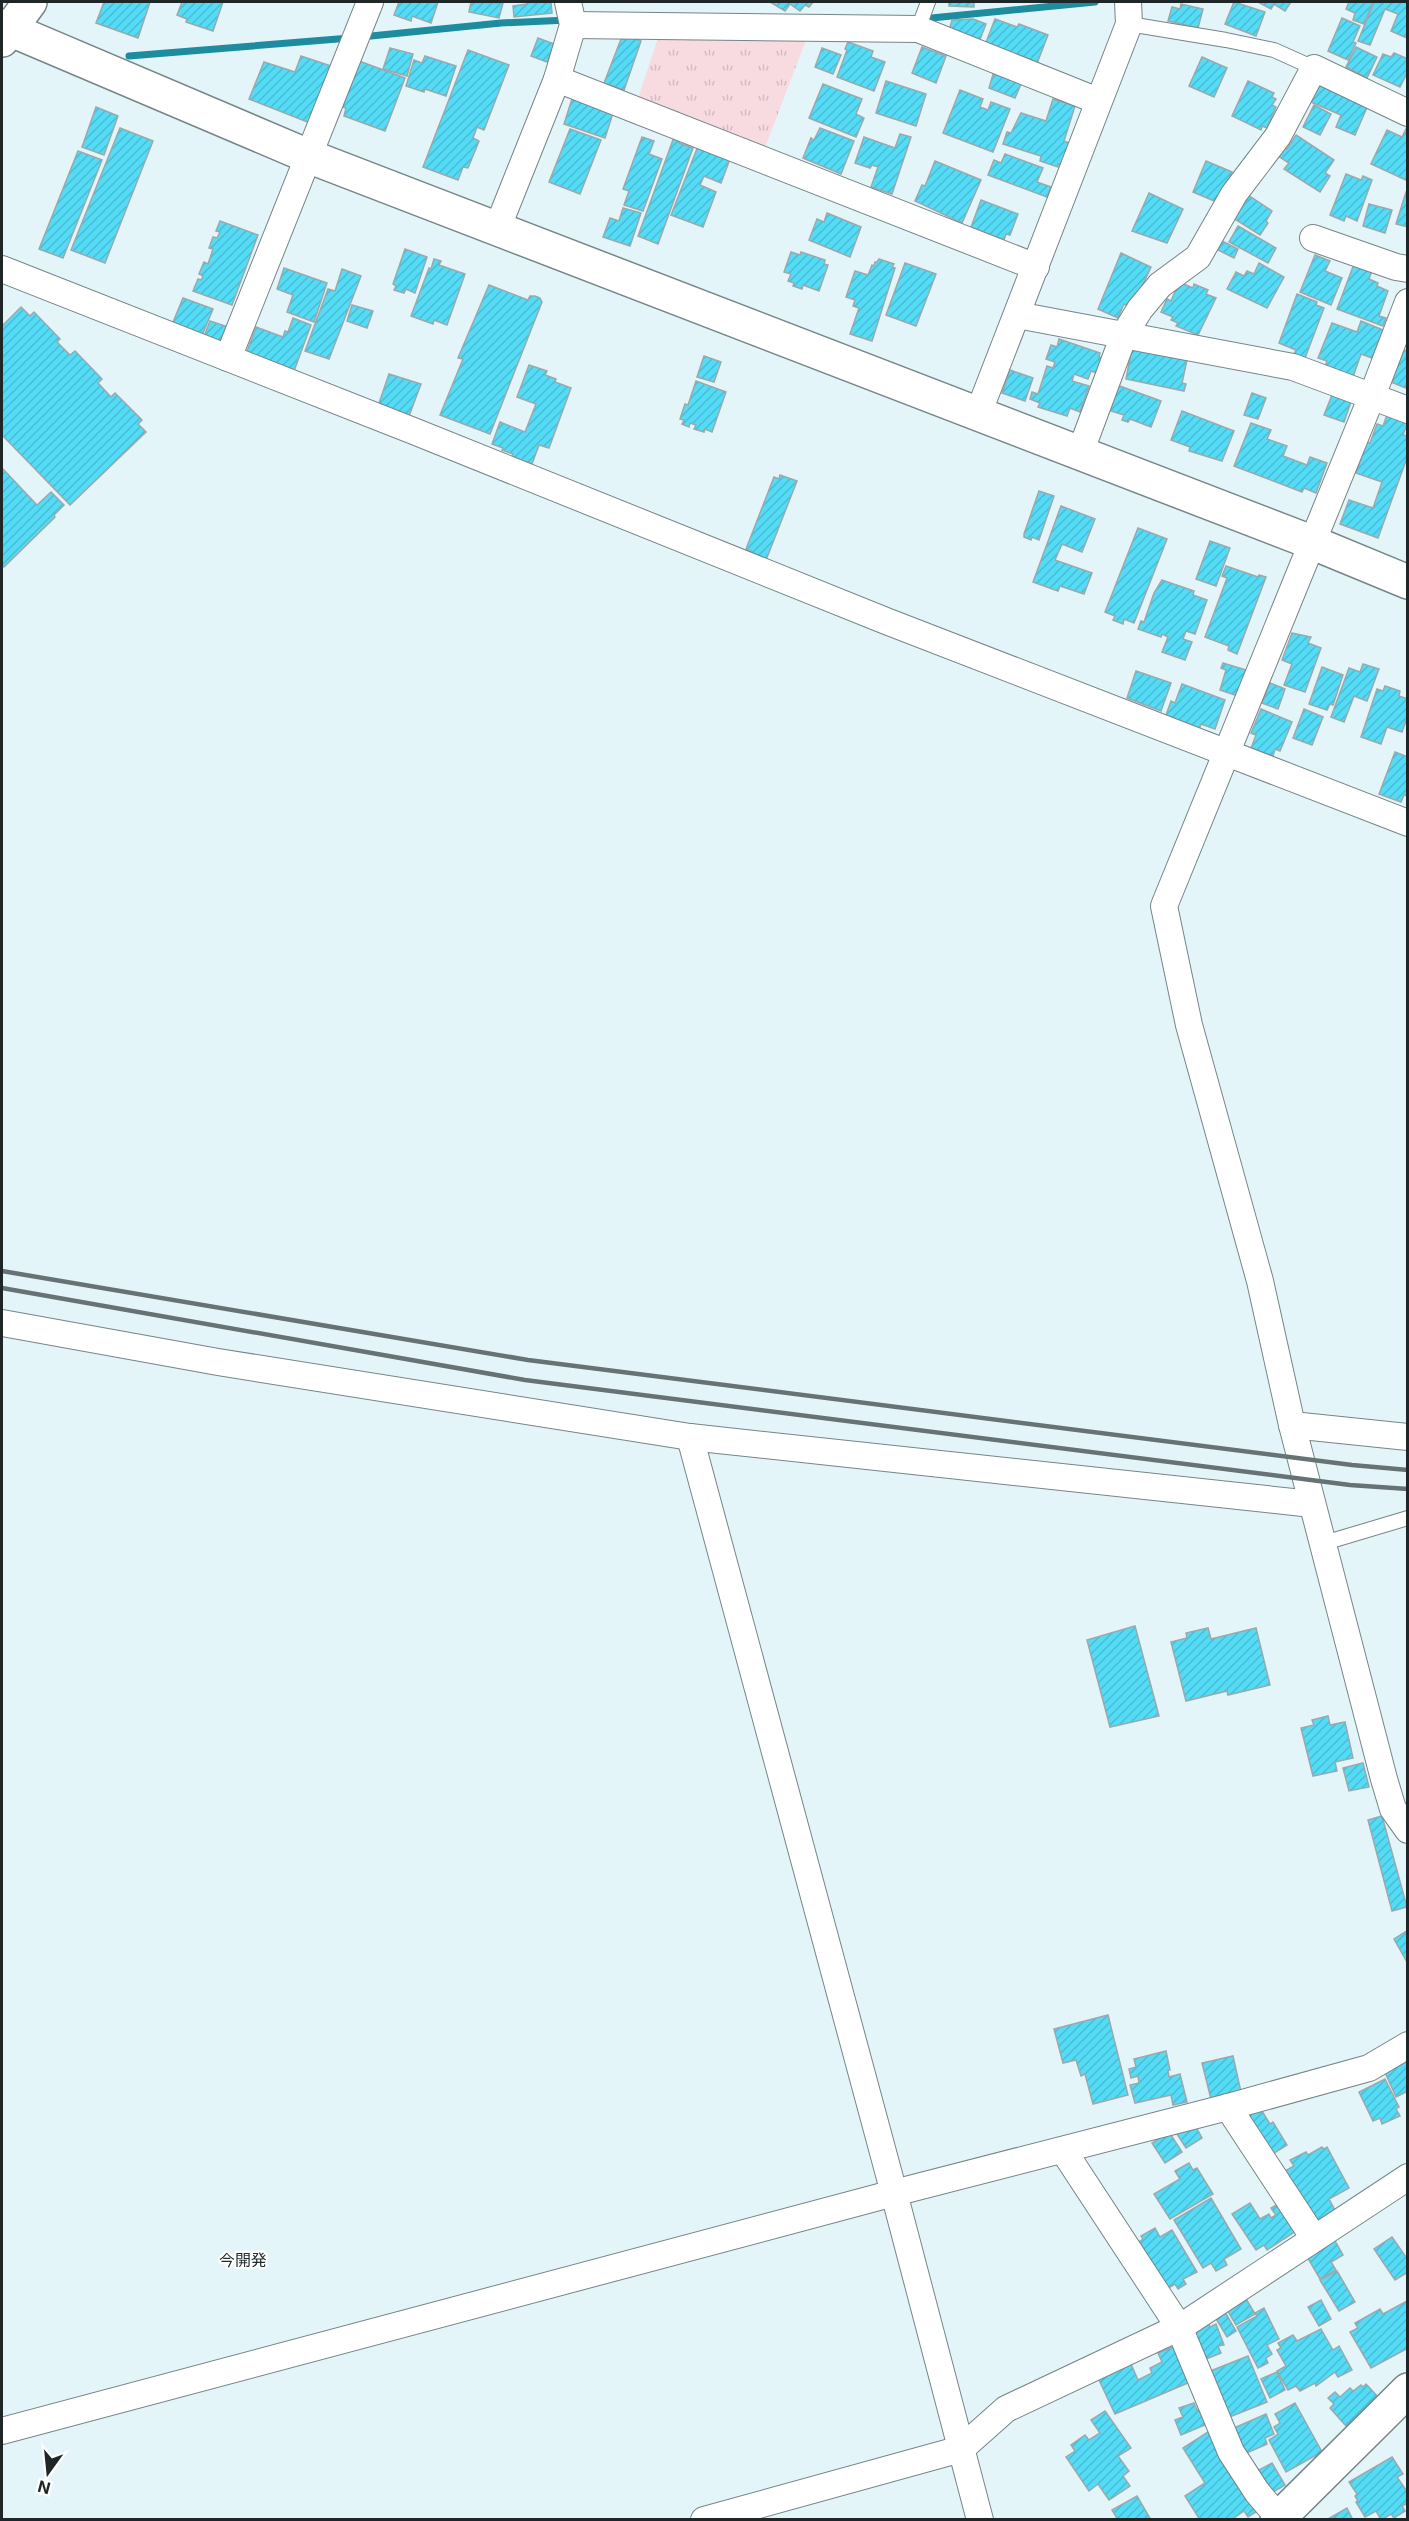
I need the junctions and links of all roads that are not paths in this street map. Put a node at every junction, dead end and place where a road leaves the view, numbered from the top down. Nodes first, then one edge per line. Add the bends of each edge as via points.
1 (30, 2) edge
2 (370, 2) edge
3 (928, 2) edge
4 (571, 13) edge
5 (1129, 13) edge
6 (918, 29) junction
7 (5, 32) edge
8 (1314, 68) junction
9 (557, 79) junction
10 (1098, 101) junction
11 (1407, 113) edge
12 (308, 156) junction
13 (497, 229) junction
14 (1313, 238) dead end
15 (1036, 267) junction
16 (2, 269) edge
17 (1407, 269) edge
18 (1407, 302) edge
19 (1017, 315) junction
20 (1124, 335) junction
21 (228, 358) junction
22 (1372, 396) junction
23 (1407, 410) edge
24 (978, 414) junction
25 (1080, 453) junction
26 (1311, 542) junction
27 (1407, 582) edge
28 (1225, 753) junction
29 (1407, 823) edge
30 (2, 1323) edge
31 (1292, 1425) junction
32 (690, 1437) junction
33 (1407, 1437) edge
34 (1312, 1504) junction
35 (1407, 1518) edge
36 (1324, 1543) junction
37 (1407, 1830) edge
38 (1407, 2045) edge
39 (1228, 2107) junction
40 (1063, 2150) junction
41 (1407, 2177) edge
42 (894, 2193) junction
43 (1314, 2238) junction
44 (1179, 2328) junction
45 (1407, 2390) edge
46 (2, 2431) edge
47 (961, 2449) junction
48 (1278, 2519) edge
49 (704, 2520) edge
50 (980, 2520) edge

1 - 7 street
2 - 12 street
3 - 6 lane
4 - 6 street
4 - 9 street
5 - 8 lane via 1264,48
5 - 10 street
6 - 10 street
7 - 12 street
8 - 11 street
8 - 20 street via 1278,136 1234,194 1198,257 1160,285
9 - 13 street
9 - 15 street
10 - 15 street
12 - 13 street
12 - 21 street
13 - 24 street
14 - 17 street
15 - 19 street
16 - 21 street
18 - 22 street
19 - 20 street
19 - 24 street
20 - 22 street via 1293,367
20 - 25 street
21 - 28 street
22 - 23 street
22 - 26 street
24 - 25 street
25 - 26 street
26 - 27 street
26 - 28 street
28 - 29 street
28 - 31 street via 1164,906 1189,1025 1260,1281
30 - 32 street via 218,1362
31 - 33 street
31 - 34 street
32 - 34 street
32 - 42 street
34 - 36 street
35 - 36 lane
36 - 37 street via 1384,1779 1393,1809
38 - 39 street via 1369,2068
39 - 40 street
39 - 43 street
40 - 42 street
40 - 44 street
41 - 43 street
42 - 46 street
42 - 47 street
43 - 44 street
44 - 47 street via 1006,2409
44 - 48 street via 1231,2452
45 - 48 street
47 - 49 street
47 - 50 street

